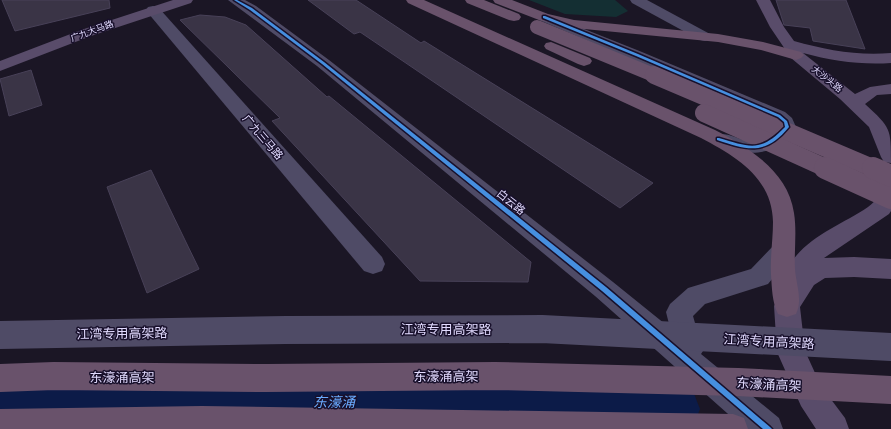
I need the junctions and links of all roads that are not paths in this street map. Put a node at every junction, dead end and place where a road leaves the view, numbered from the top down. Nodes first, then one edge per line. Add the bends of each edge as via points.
1 (186, 0) edge
2 (235, 0) edge
3 (413, 0) edge
4 (441, 0) edge
5 (472, 0) edge
6 (500, 0) edge
7 (637, 0) edge
8 (763, 0) edge
9 (151, 5) edge
10 (536, 27) junction
11 (512, 30) dead end
12 (705, 37) junction
13 (792, 49) junction
14 (0, 56) edge
15 (891, 58) edge
16 (0, 66) edge
17 (885, 73) dead end
18 (891, 89) edge
19 (856, 105) junction
20 (719, 139) junction
21 (891, 157) edge
22 (891, 176) edge
23 (891, 196) edge
24 (783, 250) junction
25 (373, 264) dead end
26 (891, 269) edge
27 (787, 306) junction
28 (0, 335) edge
29 (891, 347) edge
30 (693, 366) junction
31 (0, 378) edge
32 (891, 390) edge
33 (0, 424) edge
34 (734, 429) edge
35 (768, 429) edge
36 (834, 429) edge

1 - 9 main road, 广九大马路
2 - 30 street, 白云路 via 323,63 604,289
3 - 20 highway
4 - 11 highway
5 - 10 highway
6 - 10 highway
7 - 12 street
8 - 13 main road, 大沙头路
9 - 14 main road, 广九大马路
9 - 16 main road, 广九大马路
9 - 25 street, 广九三马路
10 - 12 highway via 574,24
10 - 20 street via 727,92 773,113 786,122 787,127 782,133 764,146 739,146
10 - 22 highway, bridge
10 - 23 highway, bridge via 584,60
12 - 13 highway
13 - 15 main road via 864,58
13 - 17 main road
13 - 19 main road, 大沙头路
18 - 19 main road via 870,92 861,97
19 - 21 main road, 大沙头路 via 877,125
20 - 24 highway via 767,175 778,194 784,216
23 - 27 main road via 879,211 823,246 807,260 796,275
24 - 27 highway
24 - 30 street via 759,277 697,296 679,312
26 - 27 main road via 820,268 806,278
27 - 36 main road via 791,352 811,396
28 - 29 street, 江湾专用高架路, bridge via 542,328
30 - 35 street, 白云路
31 - 32 highway, 东濠涌高架, bridge via 495,376 738,382
33 - 34 highway via 210,421

